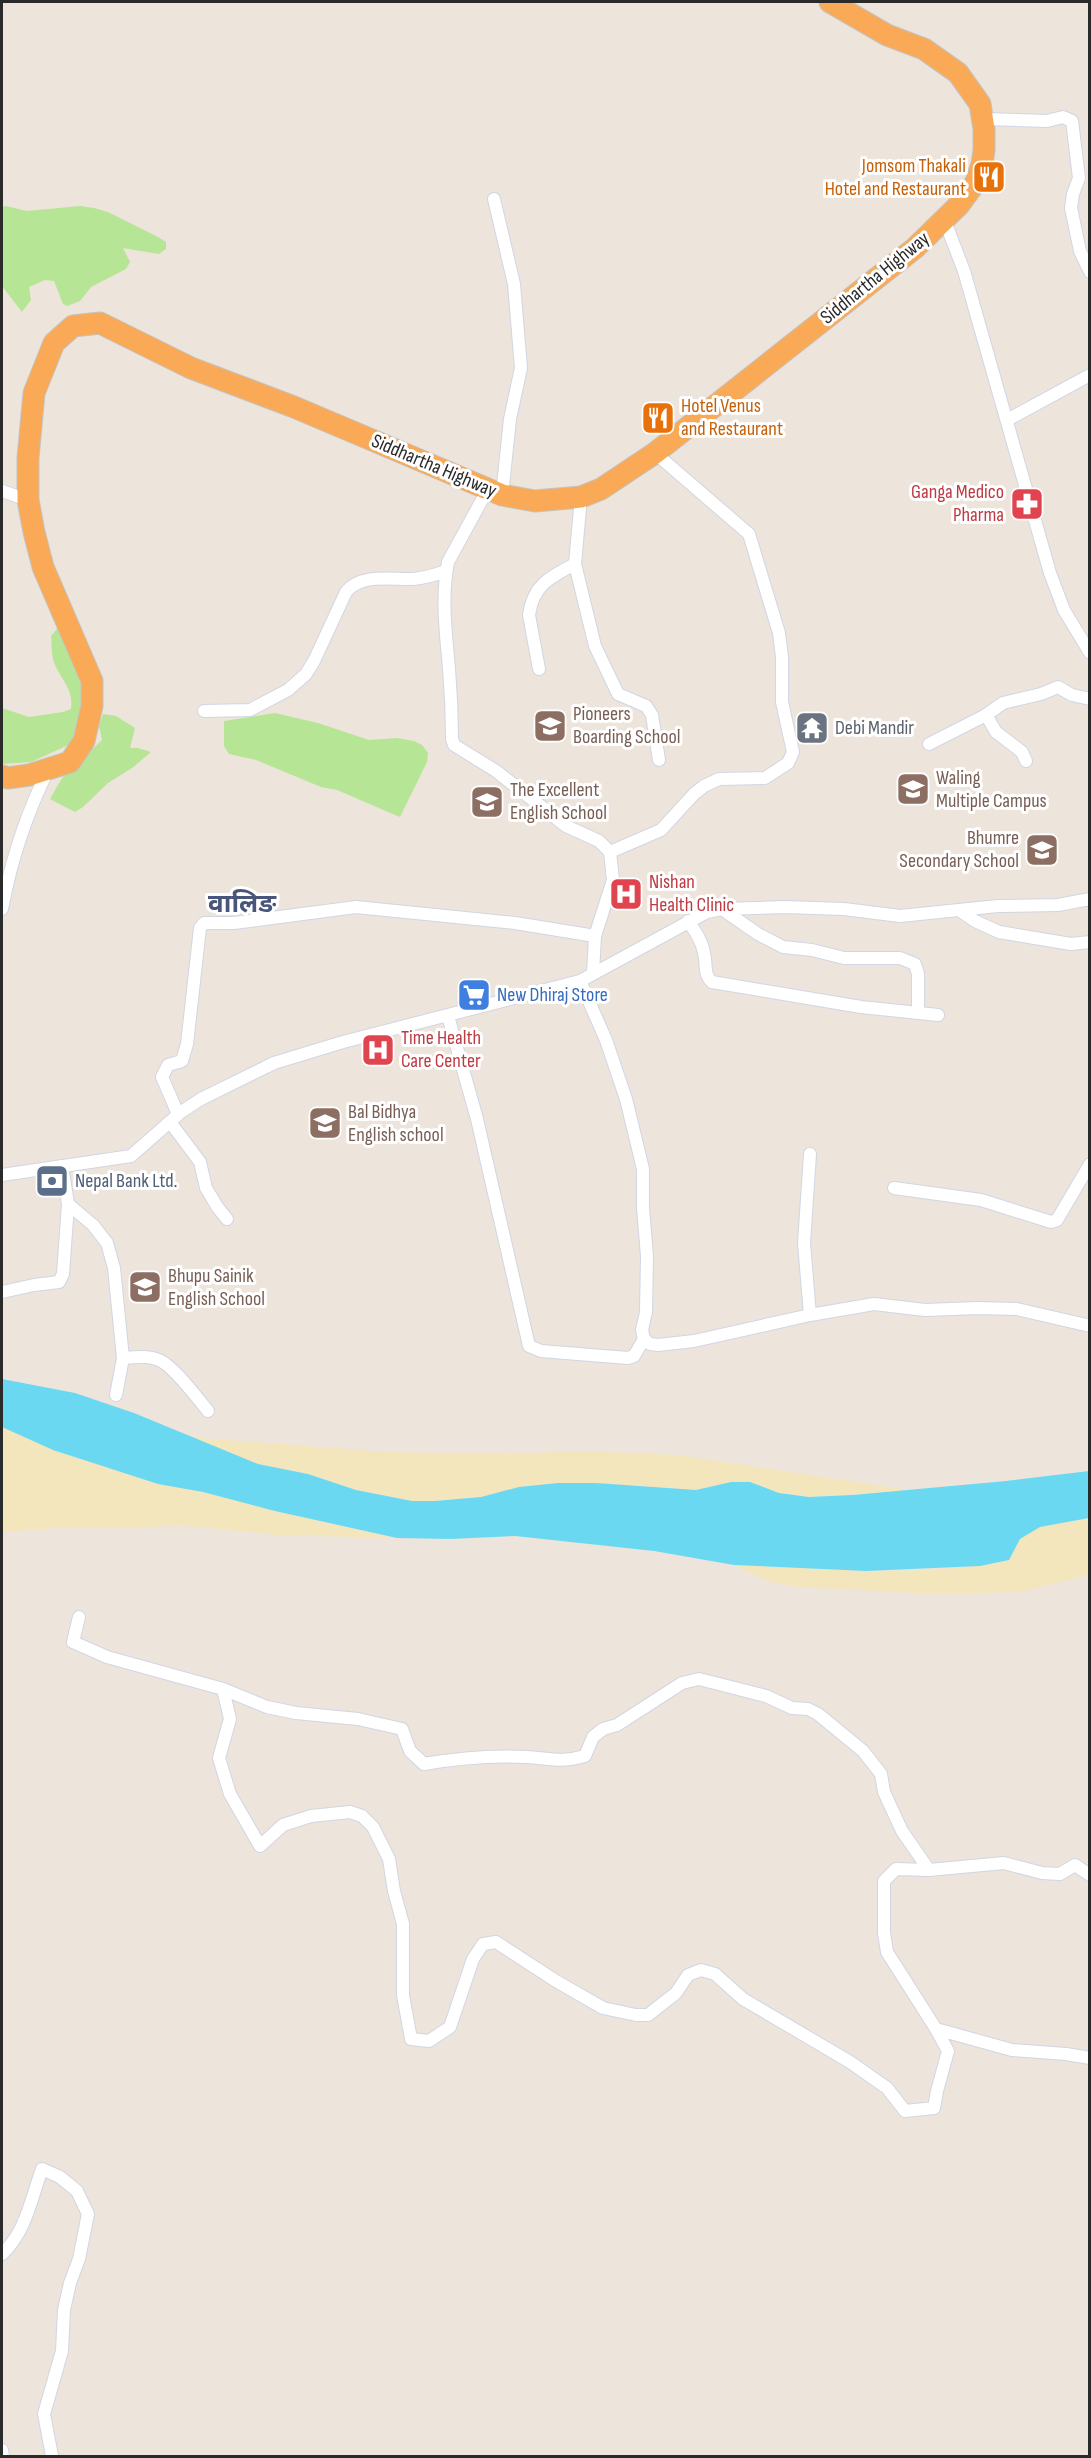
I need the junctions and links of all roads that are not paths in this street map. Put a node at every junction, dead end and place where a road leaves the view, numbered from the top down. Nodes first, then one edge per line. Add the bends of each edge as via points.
1 (830, 2) edge
2 (983, 120) junction
3 (494, 199) dead end
4 (944, 219) junction
5 (1089, 272) edge
6 (1089, 375) edge
7 (1007, 420) junction
8 (655, 453) junction
9 (2, 491) edge
10 (495, 492) junction
11 (581, 497) junction
12 (28, 500) junction
13 (575, 564) junction
14 (446, 572) junction
15 (1089, 653) edge
16 (539, 669) dead end
17 (1089, 699) edge
18 (204, 711) dead end
19 (986, 715) junction
20 (929, 744) dead end
21 (658, 760) dead end
22 (1026, 761) dead end
23 (48, 770) junction
24 (2, 776) edge
25 (610, 852) junction
26 (1089, 899) edge
27 (2, 909) edge
28 (722, 909) junction
29 (959, 910) junction
30 (688, 921) junction
31 (595, 936) junction
32 (1089, 942) edge
33 (593, 973) junction
34 (580, 981) junction
35 (918, 1013) junction
36 (938, 1015) dead end
37 (448, 1016) junction
38 (174, 1118) junction
39 (810, 1154) dead end
40 (1089, 1164) edge
41 (62, 1166) junction
42 (2, 1175) edge
43 (894, 1188) dead end
44 (68, 1204) junction
45 (227, 1219) dead end
46 (2, 1293) edge
47 (810, 1315) junction
48 (1089, 1326) edge
49 (644, 1339) junction
50 (123, 1358) junction
51 (116, 1395) dead end
52 (208, 1411) dead end
53 (79, 1617) dead end
54 (223, 1689) junction
55 (929, 1870) junction
56 (1089, 1875) edge
57 (936, 2029) junction
58 (1089, 2058) edge
59 (2, 2254) edge
60 (2, 2450) edge
61 (3, 2457) edge
62 (52, 2457) edge

1 - 2 highway, Siddhartha Highway via 887,35 924,49 958,73 980,104
2 - 4 highway, Siddhartha Highway via 982,164 976,182
2 - 5 street via 1047,121 1063,117 1072,121 1079,178 1071,208
3 - 10 street via 514,284 521,368
4 - 7 street via 964,271
4 - 8 highway, Siddhartha Highway via 915,248
6 - 7 street
7 - 15 street via 1050,573 1064,610
8 - 11 highway, Siddhartha Highway via 601,489
8 - 25 street via 753,541 778,633 782,702 793,752 788,764 765,778 718,779 704,786 661,830
9 - 12 street
10 - 11 highway, Siddhartha Highway via 535,501
10 - 12 highway, Siddhartha Highway via 191,368 100,323 73,326 54,343 34,393
10 - 14 street via 448,562
11 - 13 street
12 - 23 highway, Siddhartha Highway via 43,567 92,681 92,706 84,741 70,762
13 - 16 street via 542,584 530,608
13 - 21 street via 595,646 618,694 645,706 652,715
14 - 18 street via 414,579 376,579 351,586 314,661 297,683 250,710
14 - 25 street via 443,594 454,745 496,771 566,826 598,841
17 - 19 street via 1058,687 1003,703
19 - 20 street
19 - 22 street via 996,732 1022,752
23 - 24 highway, Siddhartha Highway
23 - 27 street via 15,852
25 - 31 street via 613,880
26 - 29 street via 1058,905
28 - 29 street via 844,909 892,916
28 - 30 street
28 - 35 street via 783,947 844,958 900,958 915,964
29 - 32 street via 999,932 1071,944
30 - 33 street
30 - 35 street via 699,936 706,974 712,982
31 - 33 street
31 - 38 street via 515,923 356,907 234,923 204,923 200,928 187,1044 182,1061 168,1065 162,1077
33 - 34 street
34 - 37 street
34 - 49 street via 626,1099 643,1169 647,1256
35 - 36 street
37 - 38 street via 274,1063 201,1099
37 - 49 street via 479,1128 529,1346 541,1351 628,1358 634,1356
38 - 41 street via 131,1156
38 - 45 street via 200,1162 207,1188
39 - 47 street via 804,1242
40 - 43 street via 1057,1220 1051,1222 981,1200
41 - 42 street
41 - 44 street
44 - 46 street via 63,1274 59,1282
44 - 50 street via 107,1243 116,1280
47 - 48 street via 874,1304 925,1310 1017,1309
47 - 49 street via 694,1341 658,1346
50 - 51 street
50 - 52 street via 141,1356 161,1361
53 - 54 street via 73,1642 107,1657
54 - 55 street via 267,1707 402,1729 410,1750 424,1764 462,1757 568,1761 585,1756 593,1737 603,1729 617,1725 682,1683 699,1679 766,1696 818,1714 863,1751 881,1774 884,1792 902,1831
54 - 57 street via 230,1719 219,1758 230,1794 260,1846 283,1825 311,1816 350,1812 362,1816 373,1827 389,1859 403,1924 404,1995 411,2039 429,2042 450,2027 473,1959 483,1944 496,1942 603,2008 636,2015 648,2015 658,2008 676,1993 688,1975 701,1970 715,1974 743,1999 877,2081 904,2111 934,2108 948,2051
55 - 56 street via 1004,1863 1060,1874 1075,1865
55 - 57 street via 896,1869 884,1881 884,1933 887,1952
57 - 58 street via 1012,2050
59 - 62 street via 24,2223 42,2169 77,2191 88,2214 64,2310 62,2351 44,2414
60 - 61 street

